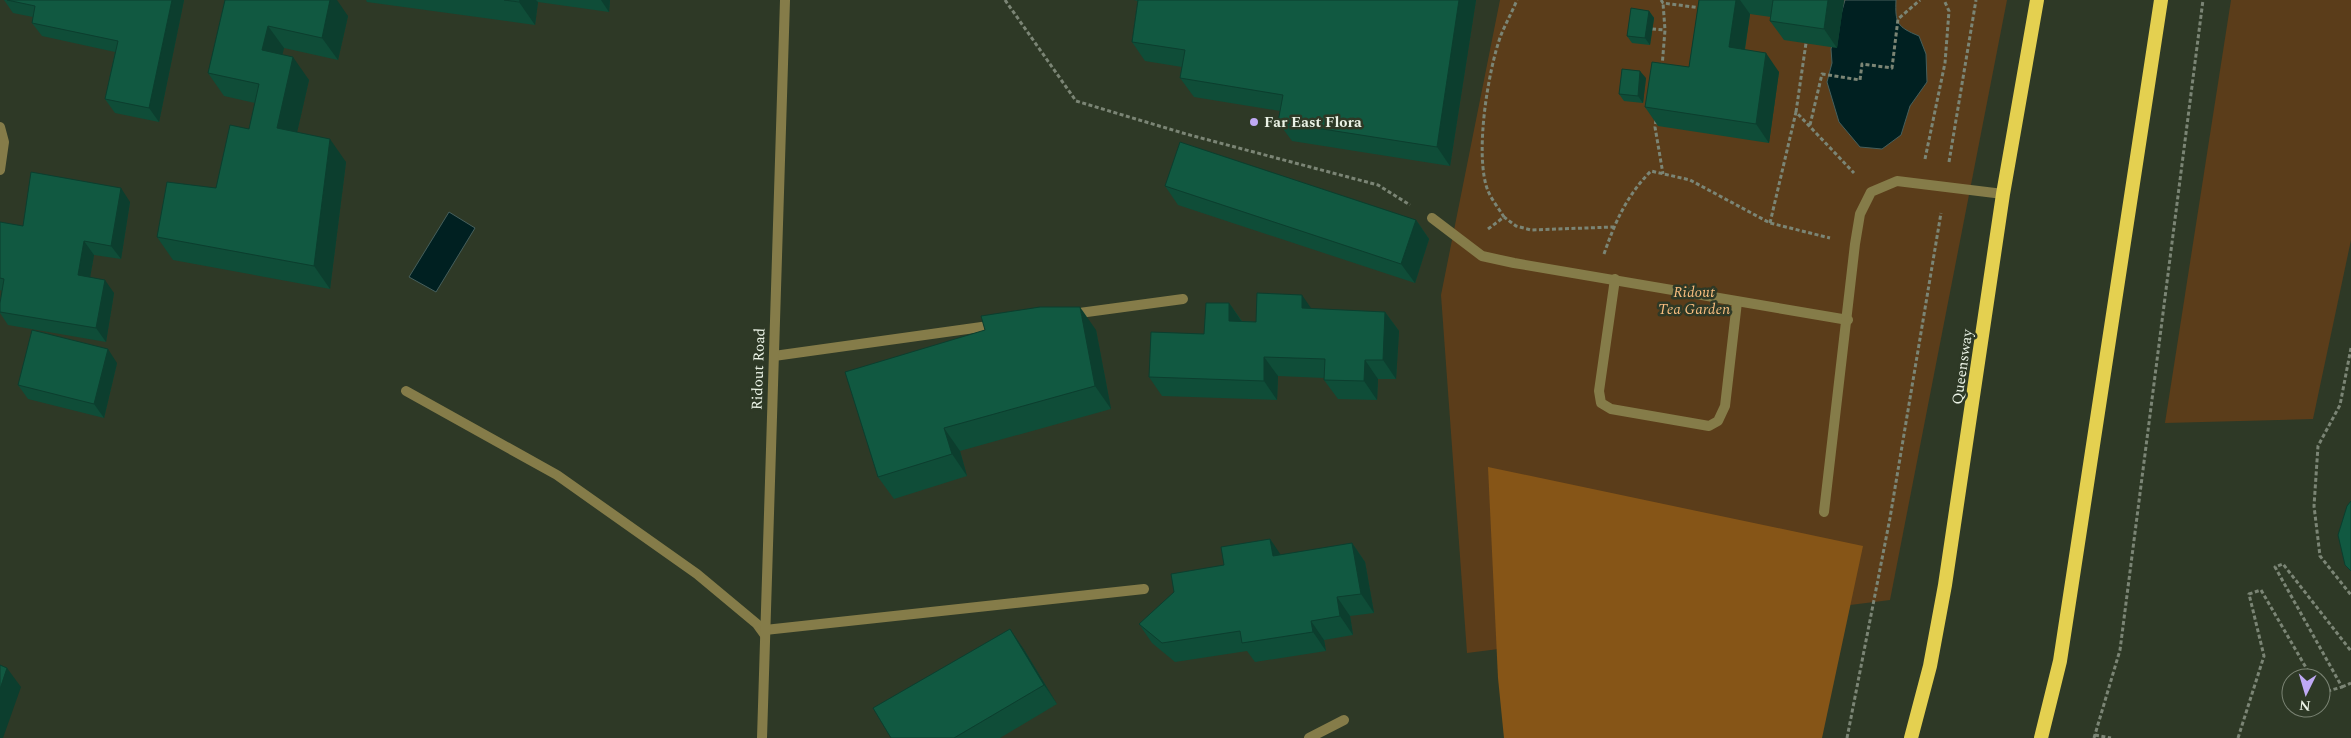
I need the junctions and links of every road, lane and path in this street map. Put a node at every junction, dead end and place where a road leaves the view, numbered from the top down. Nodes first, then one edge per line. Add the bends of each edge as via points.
1 (785, 0) edge
2 (1006, 0) edge
3 (1517, 0) edge
4 (1920, 0) edge
5 (1944, 0) edge
6 (1976, 0) edge
7 (2037, 0) edge
8 (2161, 0) edge
9 (2203, 0) edge
10 (1662, 1) edge
11 (1705, 8) edge
12 (1652, 28) dead end
13 (1666, 30) junction
14 (1806, 43) edge
15 (1662, 75) edge
16 (1796, 112) junction
17 (1656, 118) edge
18 (1810, 124) junction
19 (0, 127) edge
20 (0, 170) edge
21 (1663, 174) junction
22 (1920, 184) junction
23 (1945, 187) junction
24 (1871, 192) junction
25 (2003, 194) junction
26 (1504, 217) junction
27 (1432, 218) joint
28 (1770, 223) junction
29 (1613, 227) junction
30 (1855, 244) junction
31 (1482, 256) junction
32 (1599, 276) junction
33 (1615, 279) junction
34 (1183, 299) dead end
35 (1737, 302) junction
36 (1057, 316) edge
37 (1848, 320) junction
38 (1008, 323) edge
39 (2351, 348) edge
40 (774, 356) junction
41 (406, 391) dead end
42 (1824, 512) dead end
43 (1144, 589) dead end
44 (2351, 595) edge
45 (765, 633) junction
46 (2351, 651) edge
47 (2306, 668) edge
48 (2351, 683) edge
49 (2342, 688) junction
50 (2331, 691) edge
51 (1344, 720) dead end
52 (2095, 736) edge
53 (762, 738) edge
54 (1309, 738) edge
55 (1848, 738) edge
56 (1911, 738) edge
57 (2041, 738) edge
58 (2109, 738) edge
59 (2238, 738) edge

1 - 40 street, Ridout Road
2 - 27 path via 1076,102 1378,185
3 - 26 path via 1501,37 1484,123 1482,160 1488,190
4 - 18 path via 1898,19 1892,68 1862,64 1860,80 1822,74
5 - 22 path via 1949,11 1944,63
6 - 23 path
7 - 25 highway, Queensway
8 - 57 highway via 2060,661
9 - 52 path via 2120,650
10 - 11 path
10 - 13 path
12 - 13 path
13 - 15 path
14 - 16 path
16 - 18 path
16 - 28 path
17 - 21 path
18 - 24 path
19 - 20 street via 4,142
21 - 28 path via 1690,180
21 - 29 path via 1651,171 1635,188
22 - 23 street
22 - 24 street via 1897,181
23 - 25 street
23 - 55 path via 1890,518
24 - 30 street via 1860,214
25 - 56 highway, Queensway via 1946,585
26 - 29 path via 1516,226 1531,230
26 - 31 path via 1488,229
27 - 31 street
28 - 30 path
29 - 32 path
30 - 37 street
31 - 32 street
32 - 33 street
33 - 35 street
33 - 35 street via 1599,391 1601,403 1611,409 1709,426 1718,421 1725,406
34 - 36 street
35 - 37 street
37 - 42 street
38 - 40 street
39 - 44 path via 2340,405 2318,446 2314,506 2320,556
40 - 45 street, Ridout Road
41 - 45 street via 557,475 697,574
43 - 45 street
45 - 53 street, Ridout Road
46 - 49 path via 2283,564 2275,567
47 - 59 path via 2261,590 2249,594 2264,656
48 - 49 path
49 - 50 path
51 - 54 street
52 - 58 path

